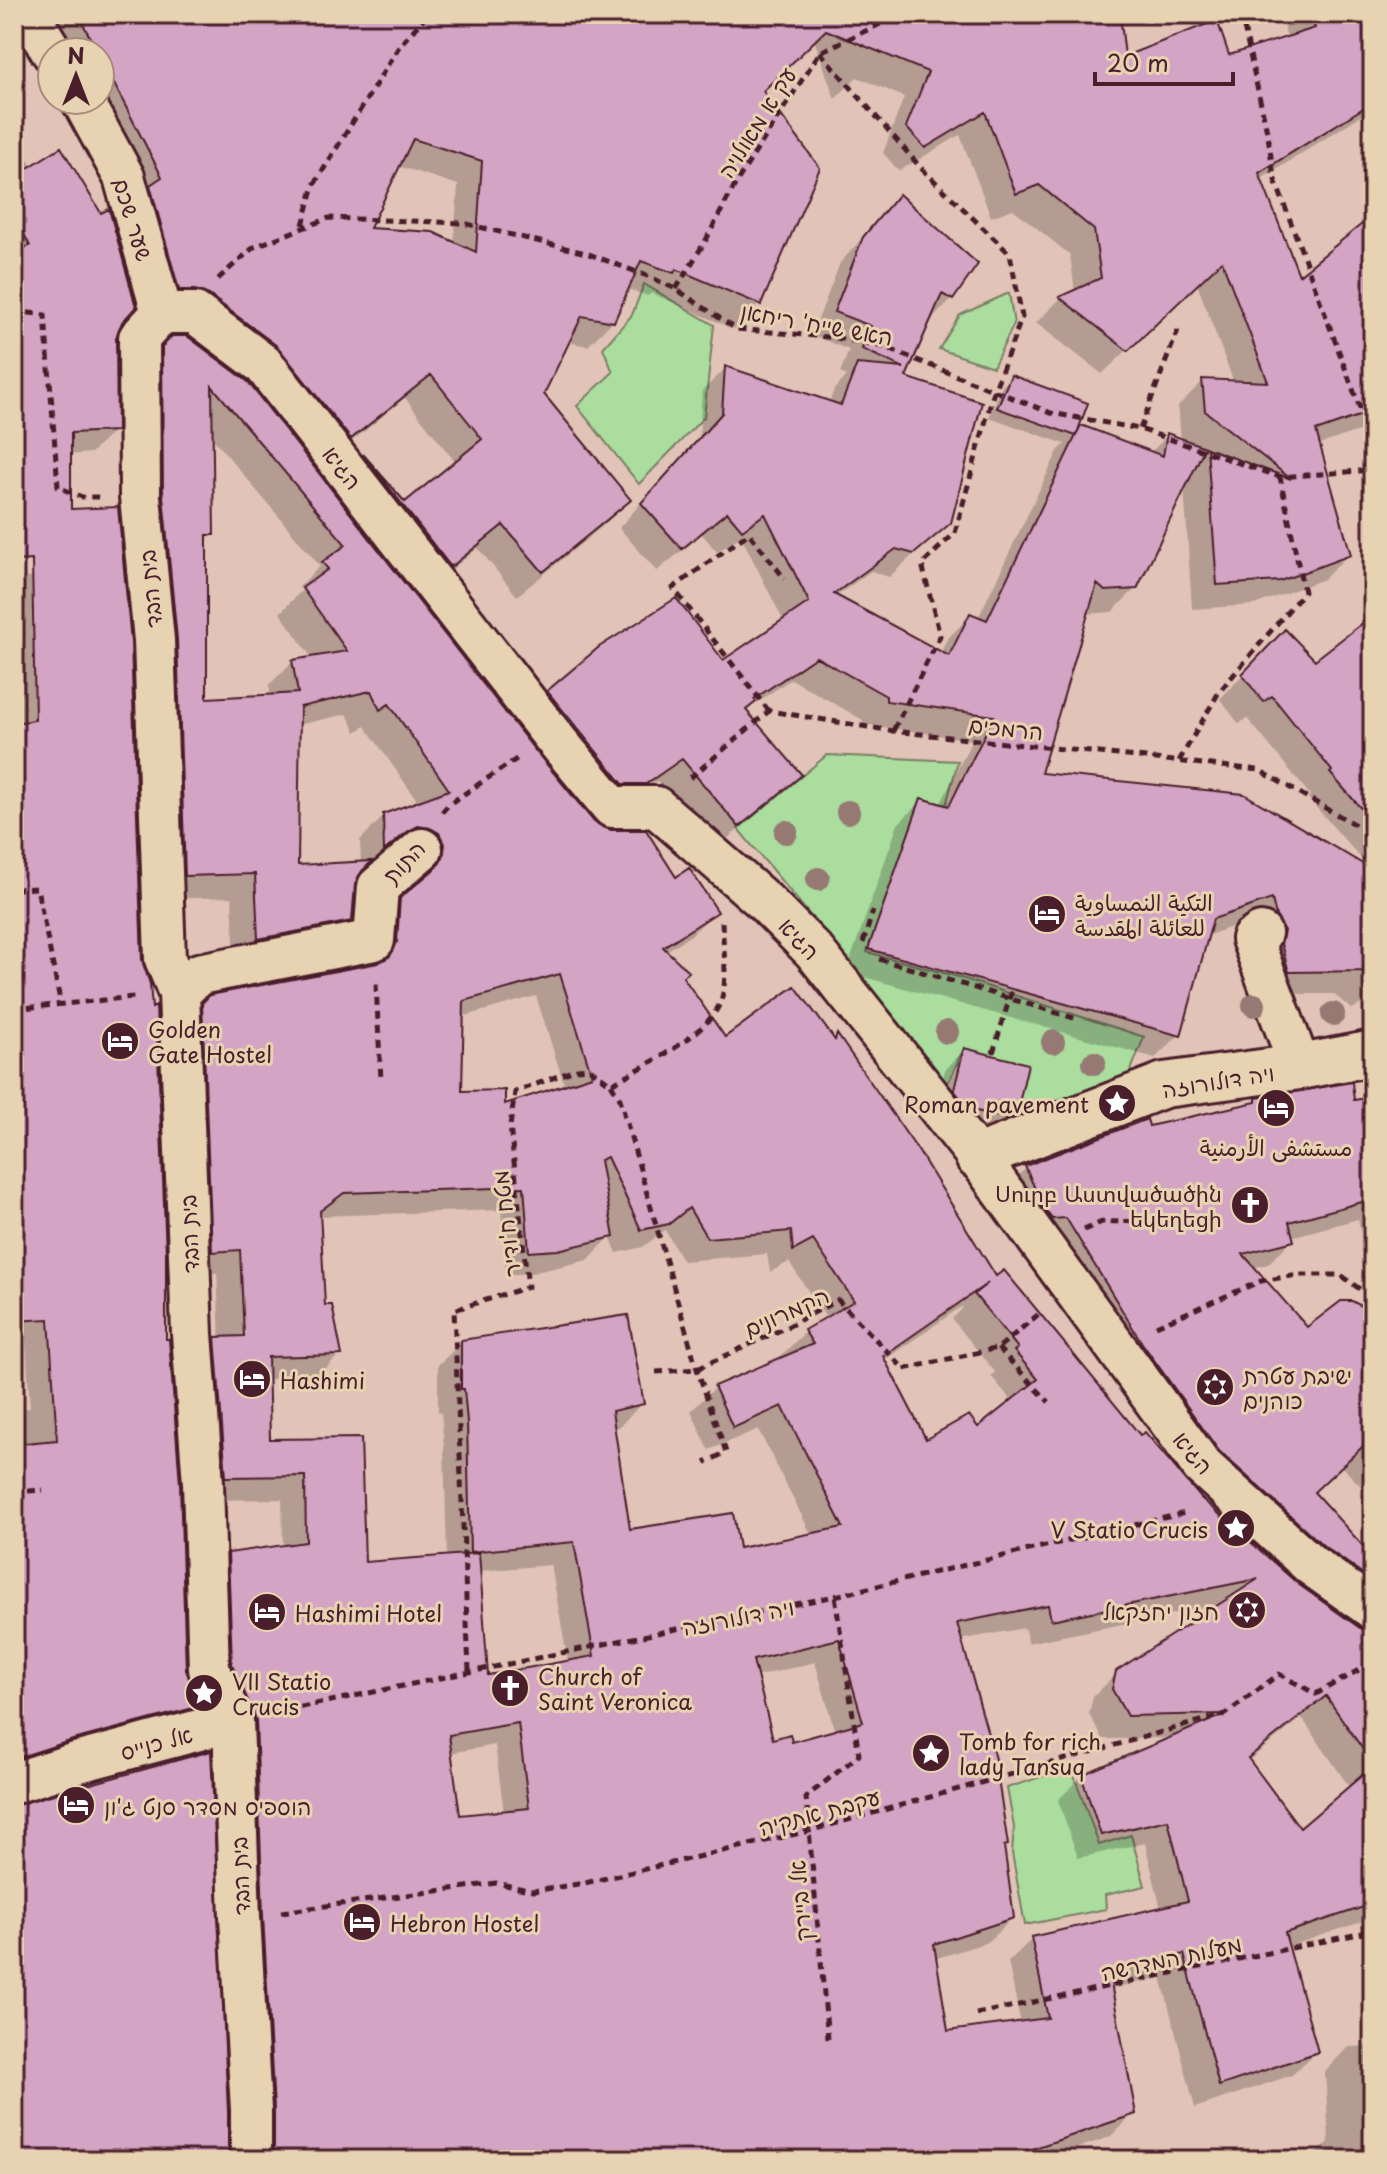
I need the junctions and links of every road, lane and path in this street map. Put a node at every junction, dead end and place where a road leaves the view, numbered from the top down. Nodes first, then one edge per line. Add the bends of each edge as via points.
1 (29, 14) edge
2 (428, 14) edge
3 (902, 14) edge
4 (1241, 14) edge
5 (42, 36) edge
6 (820, 52) junction
7 (91, 116) edge
8 (303, 226) junction
9 (676, 289) junction
10 (14, 311) edge
11 (178, 313) junction
12 (1178, 330) dead end
13 (994, 391) junction
14 (1140, 429) junction
15 (1373, 443) edge
16 (1373, 470) edge
17 (1280, 477) junction
18 (140, 497) junction
19 (785, 579) dead end
20 (769, 711) junction
21 (893, 731) junction
22 (552, 735) junction
23 (1179, 761) junction
24 (656, 807) junction
25 (1373, 835) edge
26 (422, 849) joint
27 (14, 889) edge
28 (763, 900) junction
29 (873, 911) dead end
30 (1261, 933) dead end
31 (374, 940) junction
32 (860, 953) dead end
33 (874, 958) dead end
34 (1012, 990) dead end
35 (179, 993) junction
36 (1010, 999) junction
37 (61, 1005) junction
38 (14, 1009) edge
39 (1077, 1019) dead end
40 (993, 1053) dead end
41 (1373, 1053) edge
42 (1300, 1067) junction
43 (381, 1080) dead end
44 (611, 1084) junction
45 (978, 1157) junction
46 (1161, 1221) dead end
47 (1042, 1248) junction
48 (1373, 1299) edge
49 (1042, 1311) dead end
50 (1112, 1345) junction
51 (998, 1348) junction
52 (697, 1369) junction
53 (656, 1372) dead end
54 (1049, 1402) dead end
55 (705, 1463) dead end
56 (43, 1490) dead end
57 (14, 1492) edge
58 (1241, 1499) junction
59 (835, 1596) junction
60 (1373, 1609) edge
61 (1373, 1662) edge
62 (469, 1671) junction
63 (233, 1721) junction
64 (14, 1783) edge
65 (809, 1831) junction
66 (240, 1917) junction
67 (1373, 1931) edge
68 (976, 2014) dead end
69 (828, 2039) dead end
70 (251, 2160) edge

1 - 5 street
2 - 8 path via 400,45 314,185
3 - 6 path, עק א מאולויה
4 - 15 path via 1274,177
6 - 9 path, עק א מאולויה
6 - 13 path via 921,168 1010,254 1022,317
7 - 11 street, שער שכם via 124,177
8 - 9 path, האש שייח' ריחאן via 329,218 463,223 586,253
8 - 11 path, האש שייח' ריחאן via 254,247
9 - 13 path, האש שייח' ריחאן via 736,329 884,347
10 - 18 path via 45,315 58,487 82,497
11 - 18 street, בית הבד via 139,338
11 - 22 street, הגיא via 263,364
12 - 14 path
13 - 14 path, האש שייח' ריחאן via 1051,413
13 - 21 path via 955,533 922,564 940,636
14 - 17 path, האש שייח' ריחאן
16 - 17 path, האש שייח' ריחאן
17 - 23 path via 1304,592 1219,692
18 - 35 street, בית הבד via 154,640 165,959
19 - 20 path via 749,533 673,588
20 - 21 path, הרמכים
20 - 24 path
21 - 23 path, הרמכים
22 - 24 street, הגיא via 612,807
22 - 26 path, התות via 449,804
23 - 25 path, הרמכים via 1259,770
24 - 28 street, הגיא
26 - 31 street, התות via 378,887
27 - 37 path via 37,888
28 - 44 path via 722,922 725,982 718,1009 692,1037
28 - 45 street, הגיא via 814,951
29 - 32 path
30 - 42 street via 1252,939
31 - 35 street via 199,974
31 - 43 path
33 - 36 path
34 - 36 path
35 - 37 path
35 - 63 street, בית הבד via 209,1669
36 - 39 path
36 - 40 path
37 - 38 path
41 - 42 street, ויה דולורוזה
42 - 45 street, ויה דולורוזה via 1164,1085
44 - 52 path via 620,1099
44 - 62 path, מטח ח'ודיר via 589,1068 577,1069 515,1092 510,1126 528,1287 454,1310
45 - 47 street, הגיא
46 - 47 path via 1102,1222
47 - 50 street, הגיא
48 - 50 path via 1341,1275 1261,1281
49 - 51 path, הקמרונים
50 - 58 street, הגיא via 1202,1466
51 - 52 path, הקמרונים via 904,1369 838,1300
51 - 54 path
52 - 53 path, הקמרונים
52 - 55 path via 726,1452
56 - 57 path
58 - 59 path, ויה דולורוזה
58 - 60 street, הגיא via 1311,1565
59 - 62 path, ויה דולורוזה
59 - 65 path, אל ביירק via 859,1755 806,1797
61 - 65 path, עקבת אתקיה via 1316,1694 1279,1674 1226,1714
62 - 63 path, ויה דולורוזה
63 - 64 street, אל כנייס
63 - 66 street, בית הבד
65 - 66 path, עקבת אתקיה via 533,1891 496,1883
65 - 69 path, אל ביירק
66 - 70 street, בית הבד
67 - 68 path, מעלות המדרשה

